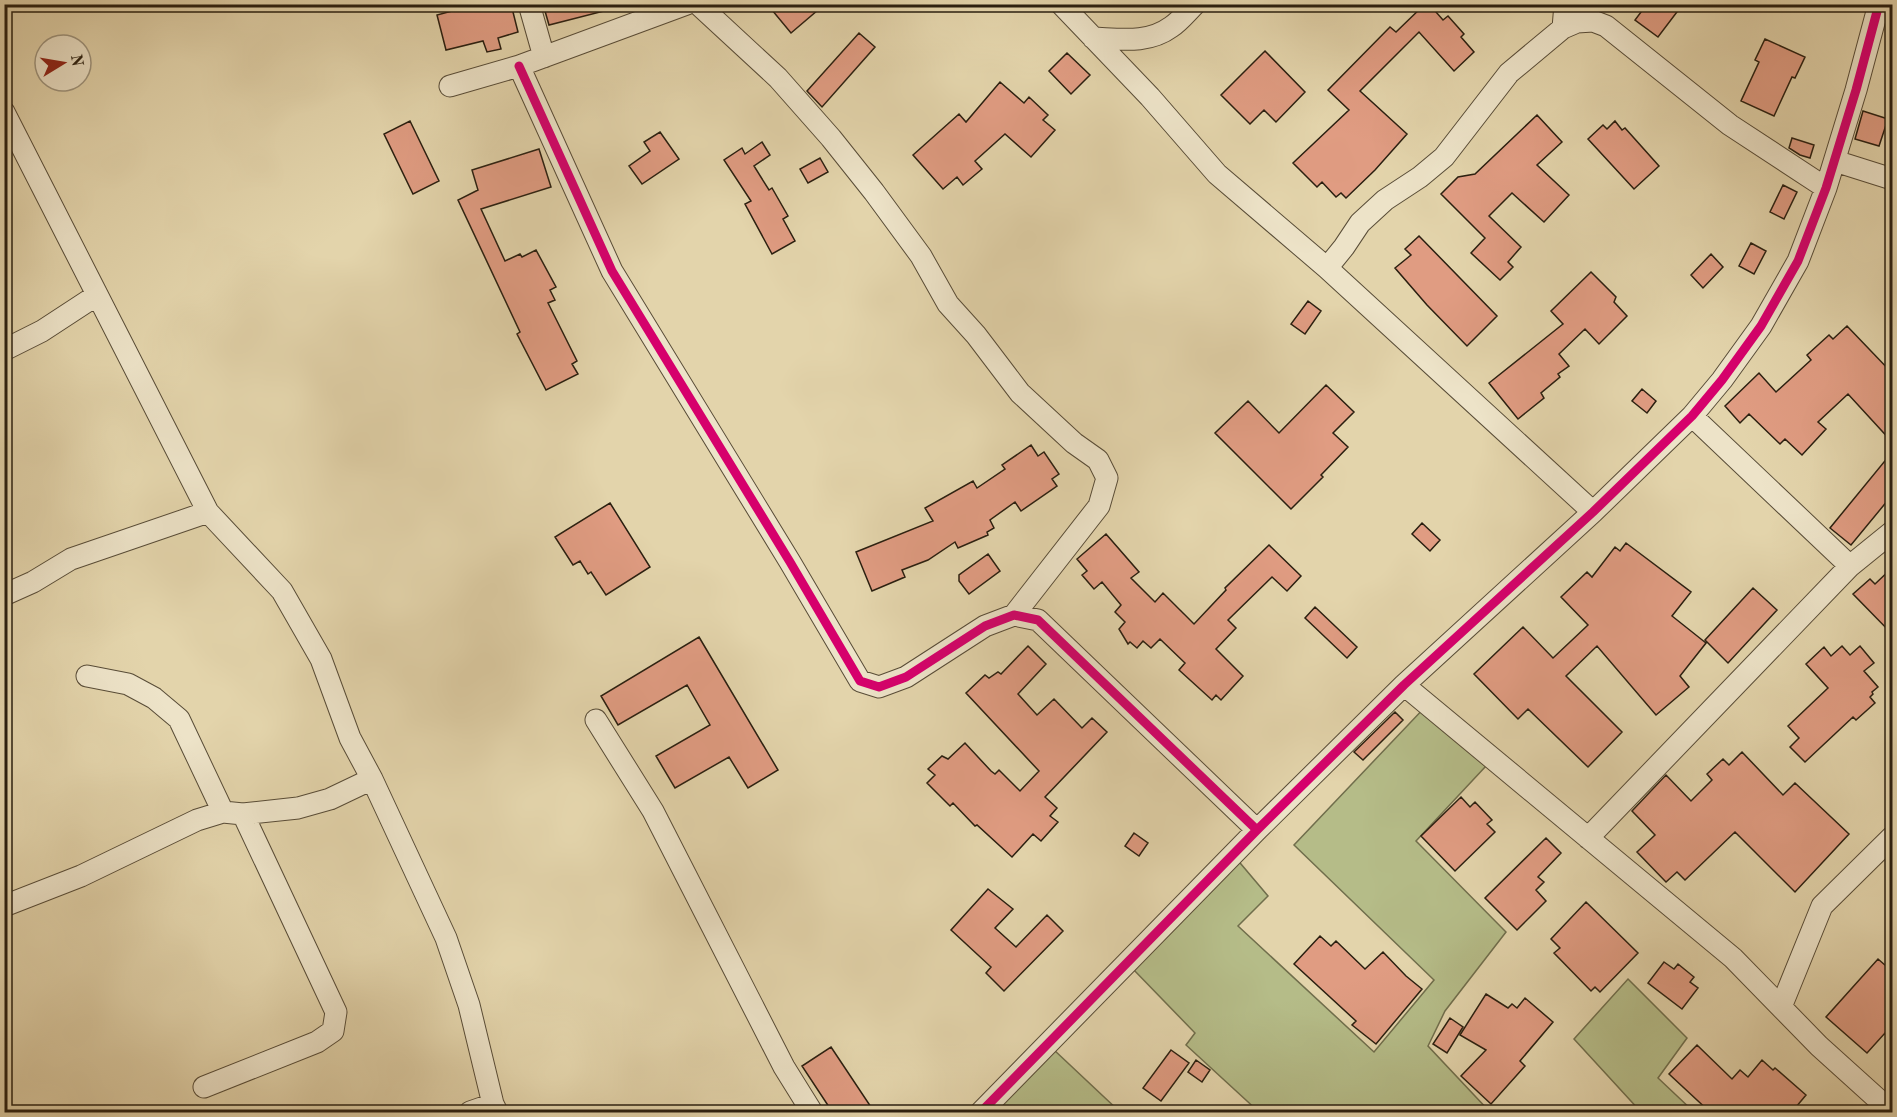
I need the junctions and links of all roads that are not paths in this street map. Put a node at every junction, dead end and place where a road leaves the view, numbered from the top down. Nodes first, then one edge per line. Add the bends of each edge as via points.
1 (529, 4) edge
2 (687, 4) edge
3 (698, 4) edge
4 (1061, 4) edge
5 (1195, 4) edge
6 (1565, 4) edge
7 (1588, 4) edge
8 (1880, 4) edge
9 (1606, 26) junction
10 (1563, 28) junction
11 (1093, 38) junction
12 (544, 57) junction
13 (519, 66) junction
14 (450, 86) dead end
15 (4, 112) edge
16 (1835, 161) junction
17 (1893, 179) edge
18 (1826, 188) junction
19 (1327, 268) junction
20 (97, 295) junction
21 (4, 350) edge
22 (1692, 416) junction
23 (208, 512) junction
24 (1593, 512) junction
25 (1893, 532) edge
26 (1850, 566) junction
27 (4, 595) edge
28 (1014, 615) junction
29 (87, 676) dead end
30 (1404, 685) junction
31 (596, 720) dead end
32 (372, 779) junction
33 (233, 813) junction
34 (1257, 830) junction
35 (1893, 837) edge
36 (1588, 838) junction
37 (4, 906) edge
38 (1781, 1007) junction
39 (204, 1087) dead end
40 (495, 1108) edge
41 (1893, 1112) edge
42 (471, 1113) edge
43 (812, 1113) edge
44 (981, 1113) edge

1 - 12 street
2 - 12 street
3 - 28 street via 778,78 831,138 921,256 948,304 1020,393 1098,460 1103,469 1107,478 1099,506
4 - 11 street
5 - 11 street via 1171,27 1151,37
6 - 10 street
7 - 9 street
8 - 16 street
9 - 10 street via 1593,21
9 - 18 street via 1730,125
10 - 19 street via 1509,73 1444,157 1360,223
11 - 19 street via 1217,174
12 - 13 street
13 - 14 street
13 - 28 street via 612,271 860,681 879,687 906,677 985,626
15 - 20 street
16 - 17 street
16 - 18 street
18 - 22 street via 1797,261 1761,326
19 - 24 street
20 - 21 street
20 - 23 street
22 - 24 street
22 - 26 street
23 - 27 street via 71,559
23 - 32 street via 282,591 321,659 350,738
24 - 30 street
25 - 26 street
26 - 36 street
28 - 34 street via 1038,620
29 - 33 street via 128,684 154,698 179,719
30 - 34 street
30 - 36 street
31 - 43 street via 653,811
32 - 33 street via 330,799 298,808
32 - 40 street via 446,938 469,1005
33 - 37 street via 197,820 81,876
33 - 39 street via 336,1012 333,1031 317,1042
34 - 44 street
35 - 38 street via 1822,906
36 - 38 street via 1733,958
38 - 41 street
40 - 42 street

